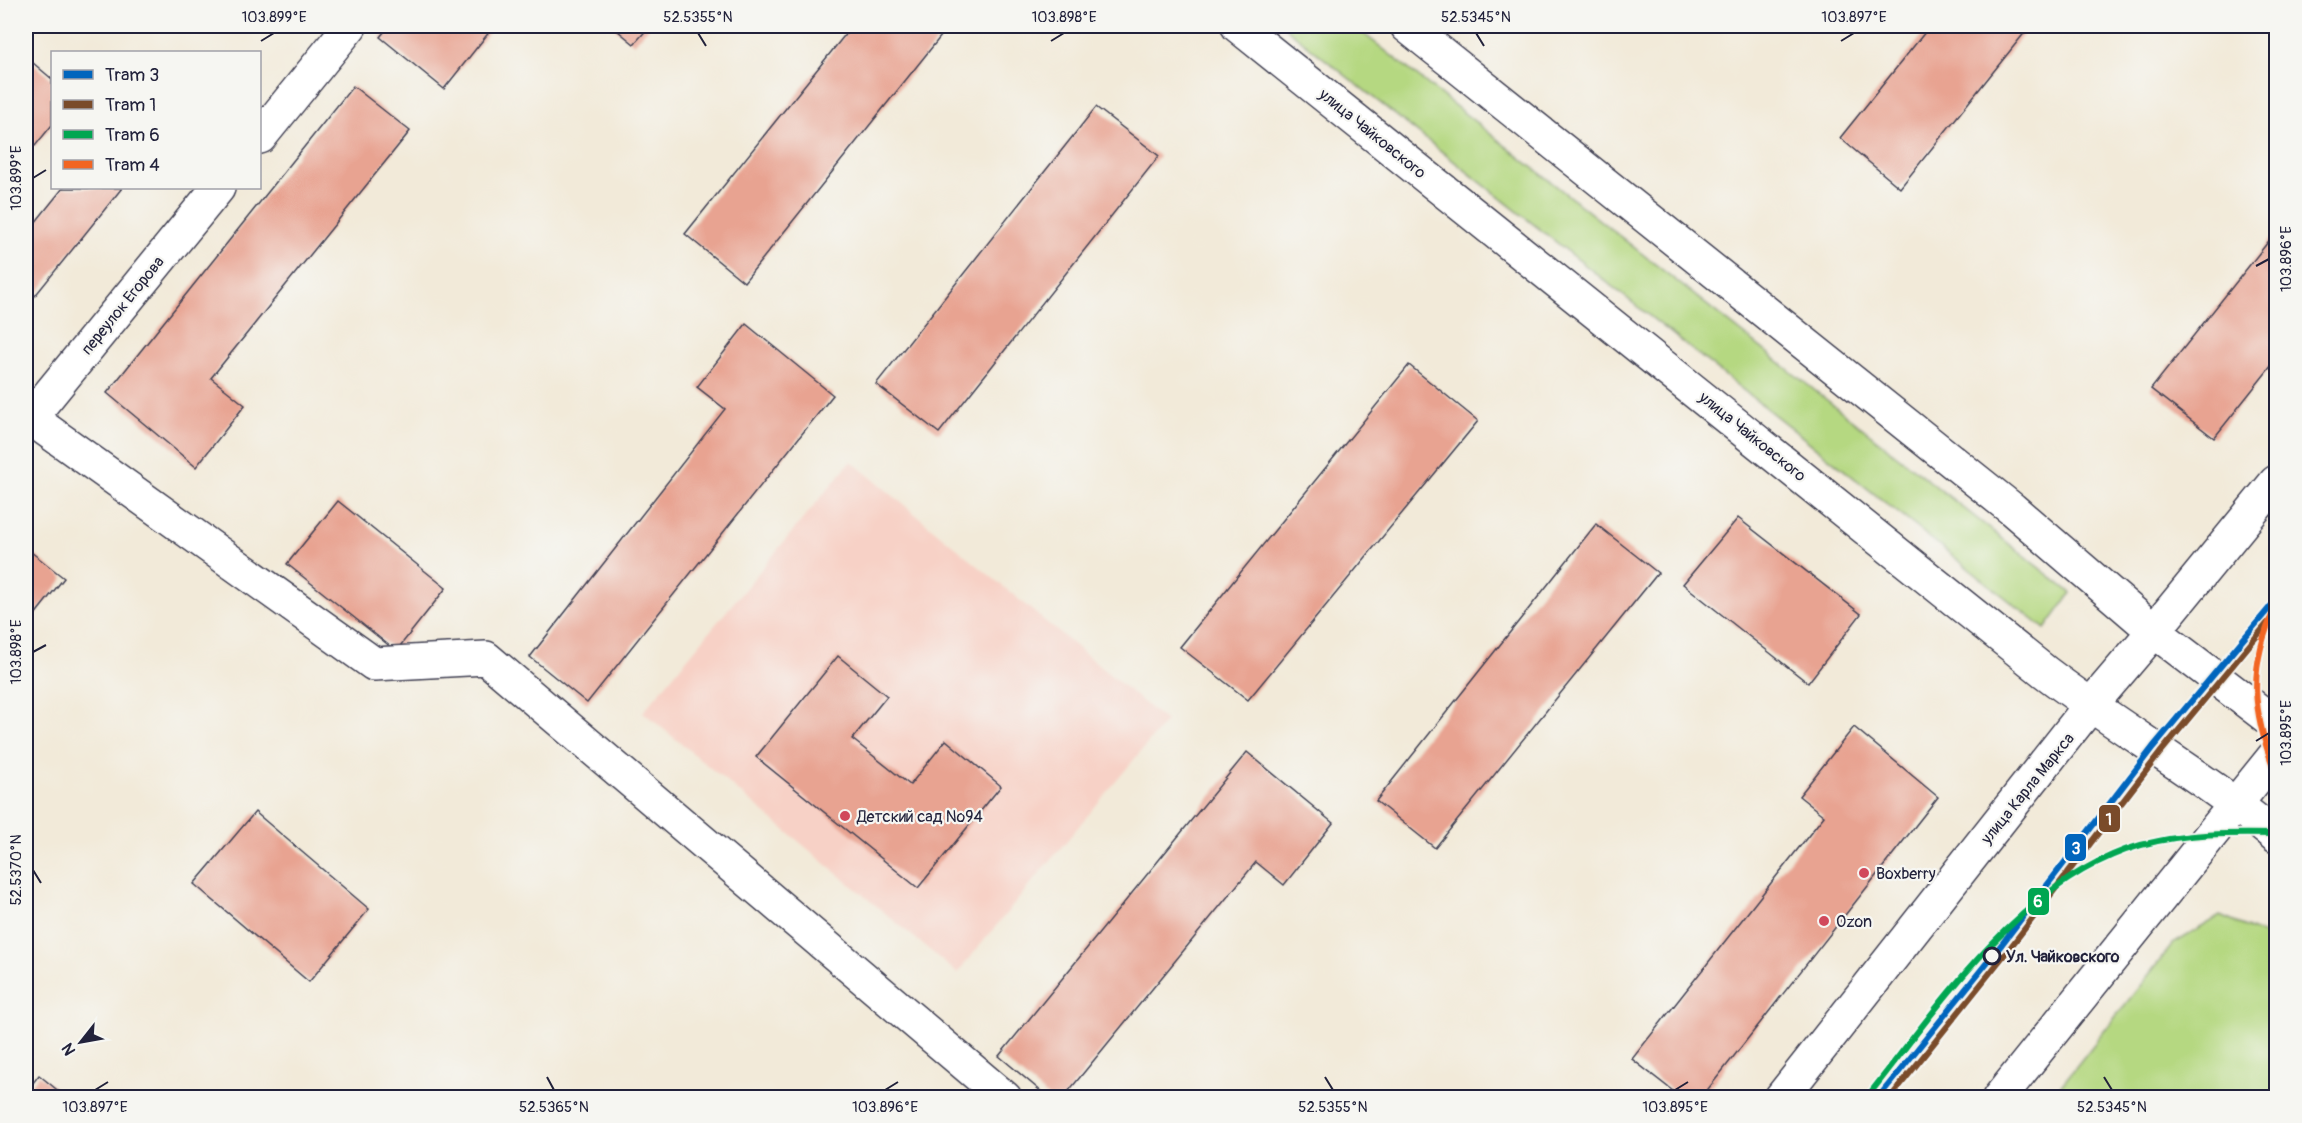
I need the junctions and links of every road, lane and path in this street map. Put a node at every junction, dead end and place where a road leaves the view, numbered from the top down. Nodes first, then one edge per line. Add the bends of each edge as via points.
1 (350, 26) edge
2 (1238, 26) edge
3 (1407, 26) edge
4 (261, 136) edge
5 (217, 189) edge
6 (28, 421) edge
7 (2277, 482) edge
8 (2154, 631) junction
9 (2090, 706) junction
10 (2277, 724) edge
11 (2277, 754) edge
12 (2235, 802) junction
13 (2277, 836) edge
14 (1005, 1098) edge
15 (1781, 1098) edge
16 (1999, 1098) edge

1 - 4 main road
2 - 9 main road, улица Чайковского
3 - 8 main road via 2012,509
5 - 6 main road, переулок Егорова
6 - 14 main road via 374,664 486,658
7 - 8 main road, улица Карла Маркса
8 - 9 main road, улица Карла Маркса
8 - 10 main road
9 - 12 main road, улица Чайковского
9 - 15 main road, улица Карла Маркса
11 - 12 main road
12 - 13 main road, улица Чайковского
12 - 16 main road

